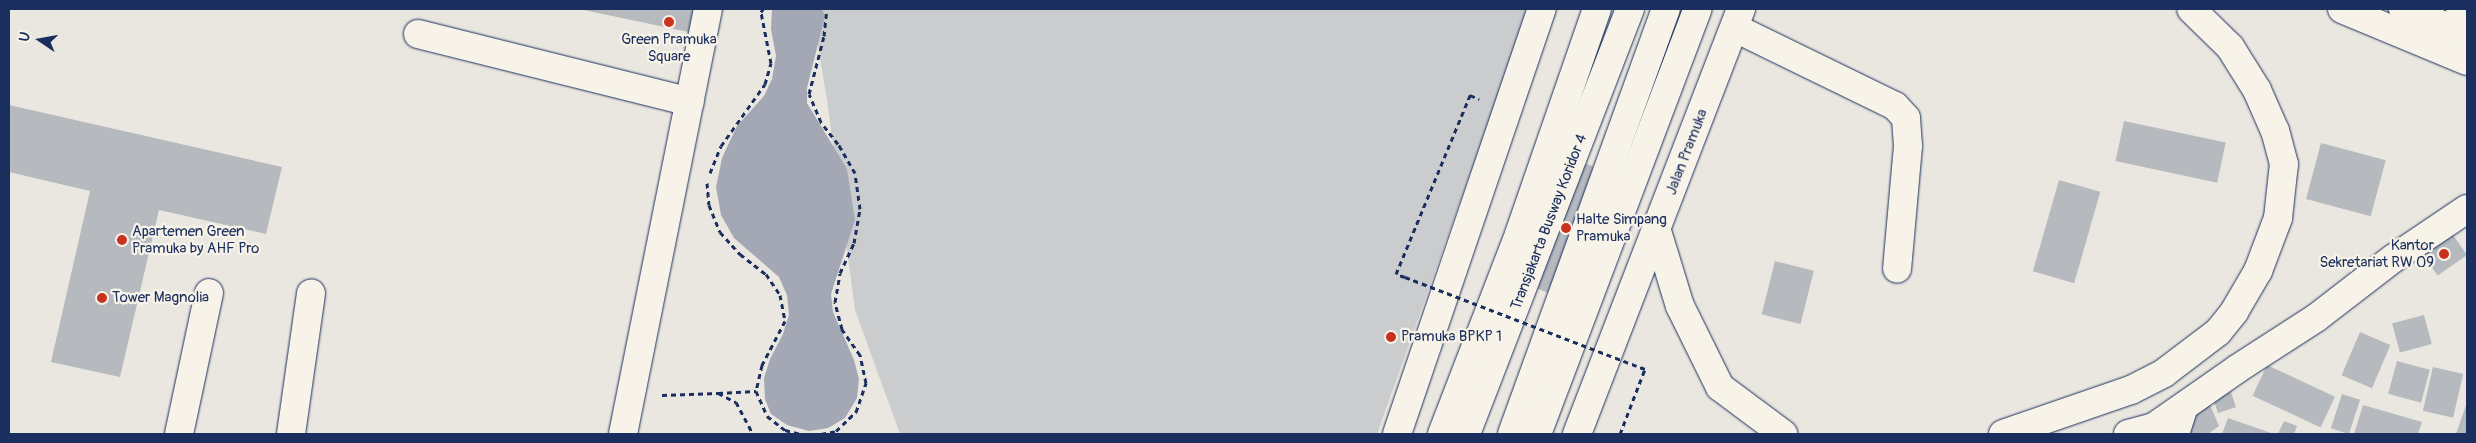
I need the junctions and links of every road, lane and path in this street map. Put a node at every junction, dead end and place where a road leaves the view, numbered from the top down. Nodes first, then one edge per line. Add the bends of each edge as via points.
1 (708, 9) edge
2 (763, 9) edge
3 (827, 9) edge
4 (1542, 9) edge
5 (1597, 9) edge
6 (1630, 9) edge
7 (1666, 9) edge
8 (1698, 9) edge
9 (2190, 9) edge
10 (2342, 9) edge
11 (2403, 9) edge
12 (2460, 9) edge
13 (2467, 12) edge
14 (1738, 18) edge
15 (418, 34) dead end
16 (2467, 35) edge
17 (2467, 61) edge
18 (690, 102) junction
19 (1508, 110) junction
20 (2467, 209) edge
21 (1657, 231) junction
22 (1897, 269) dead end
23 (209, 293) dead end
24 (311, 293) dead end
25 (756, 391) junction
26 (718, 393) junction
27 (631, 396) junction
28 (2184, 406) junction
29 (178, 434) edge
30 (291, 434) edge
31 (622, 434) edge
32 (753, 434) edge
33 (802, 434) edge
34 (821, 434) edge
35 (1397, 434) edge
36 (1442, 434) edge
37 (1466, 434) edge
38 (1512, 434) edge
39 (1537, 434) edge
40 (1577, 434) edge
41 (1620, 434) edge
42 (1783, 434) edge
43 (2003, 434) edge
44 (2128, 434) edge
45 (2175, 434) edge

1 - 18 main road
2 - 25 path via 771,63 766,84 721,146 707,179 709,205 720,232 740,254 766,274 780,295 785,321 762,365
3 - 34 path via 824,36 809,94 821,122 855,173 860,209 854,244 840,272 835,302 842,329 860,355 866,383 856,412 836,431
4 - 19 main road
5 - 36 main road via 1522,225
6 - 37 main road, Transjakarta Busway Koridor 4
7 - 38 main road
8 - 39 main road
9 - 43 main road via 2230,47 2257,90 2275,131 2284,164 2278,218 2258,271 2218,332 2186,358 2131,390
10 - 17 main road
11 - 16 main road
12 - 13 main road
14 - 21 main road, Jalan Pramuka
14 - 22 main road via 1895,106 1906,118 1908,146
15 - 18 main road
18 - 27 main road
19 - 35 main road
19 - 41 path, bridge via 1470,95 1396,274 1645,369
20 - 28 main road via 2394,258 2316,318
21 - 40 main road, Jalan Pramuka
21 - 42 main road via 1680,306 1720,387
23 - 29 main road
24 - 30 main road
25 - 26 path
25 - 33 path via 767,416 785,430
26 - 27 path
26 - 32 path via 736,402
27 - 31 main road
28 - 44 main road via 2154,427
28 - 45 main road

